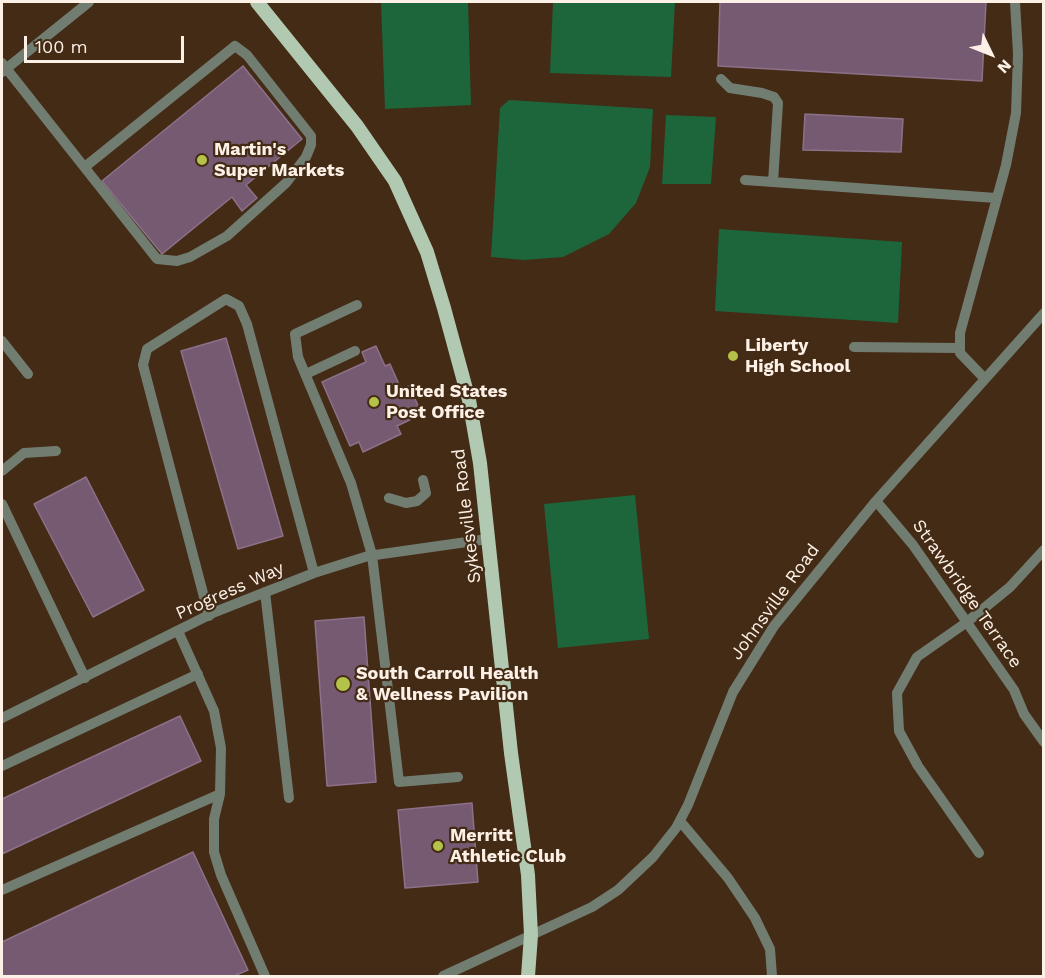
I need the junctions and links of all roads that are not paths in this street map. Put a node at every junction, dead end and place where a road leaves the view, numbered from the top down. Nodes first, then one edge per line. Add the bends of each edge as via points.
1 (88, 2) edge
2 (257, 2) edge
3 (1014, 2) edge
4 (3, 68) edge
5 (721, 79) dead end
6 (86, 166) junction
7 (745, 180) dead end
8 (773, 182) junction
9 (996, 198) junction
10 (357, 305) dead end
11 (1044, 313) edge
12 (854, 347) dead end
13 (4, 348) edge
14 (960, 348) junction
15 (355, 351) dead end
16 (28, 374) dead end
17 (306, 374) junction
18 (985, 379) junction
19 (56, 451) dead end
20 (2, 471) edge
21 (423, 480) dead end
22 (389, 498) dead end
23 (876, 501) junction
24 (2, 504) edge
25 (488, 539) junction
26 (1044, 550) edge
27 (372, 555) junction
28 (314, 573) junction
29 (265, 592) junction
30 (208, 616) junction
31 (967, 622) junction
32 (178, 631) junction
33 (198, 674) junction
34 (86, 678) junction
35 (2, 718) edge
36 (1044, 742) edge
37 (2, 766) edge
38 (458, 777) dead end
39 (220, 794) junction
40 (289, 798) dead end
41 (680, 821) junction
42 (979, 853) dead end
43 (2, 890) edge
44 (531, 935) junction
45 (265, 976) edge
46 (443, 976) edge
47 (528, 976) edge
48 (771, 976) edge

1 - 4 street
2 - 25 main road, Sykesville Road via 382,160 416,224 469,400
3 - 9 street via 1018,54 1016,113
4 - 6 street
5 - 8 street via 730,88 768,95 778,103
6 - 6 street via 236,46 311,136 306,157 275,196 218,242 177,261 157,259 97,186
7 - 8 street
8 - 9 street
9 - 14 street via 960,333
10 - 17 street via 295,334 298,357
11 - 18 street, Johnsville Road
12 - 14 street
13 - 16 street
14 - 18 street
15 - 17 street
17 - 27 street via 351,483
18 - 23 street, Johnsville Road
19 - 20 street via 24,453
21 - 22 street via 426,493 417,501 406,503
23 - 31 street, Strawbridge Terrace via 913,545
23 - 41 street, Johnsville Road via 797,594 758,649 721,717
24 - 34 street
25 - 27 street, Progress Way
25 - 44 main road, Sykesville Road via 528,875
26 - 31 street via 1010,587
27 - 28 street, Progress Way
27 - 38 street via 399,782
28 - 29 street, Progress Way
28 - 30 street via 247,324 239,306 226,299 147,349 143,365
29 - 30 street, Progress Way
29 - 40 street
30 - 32 street, Progress Way
31 - 36 street, Strawbridge Terrace
31 - 42 street via 917,657 897,693 897,711 899,731 918,766
32 - 33 street
32 - 34 street, Progress Way
33 - 37 street
33 - 39 street via 218,730
34 - 35 street, Progress Way
39 - 43 street
39 - 45 street via 214,819 214,852
41 - 44 street, Johnsville Road via 652,857 618,890 592,907
41 - 48 street via 728,878 759,925 770,950
44 - 46 street, Johnsville Road
44 - 47 main road, Sykesville Road

